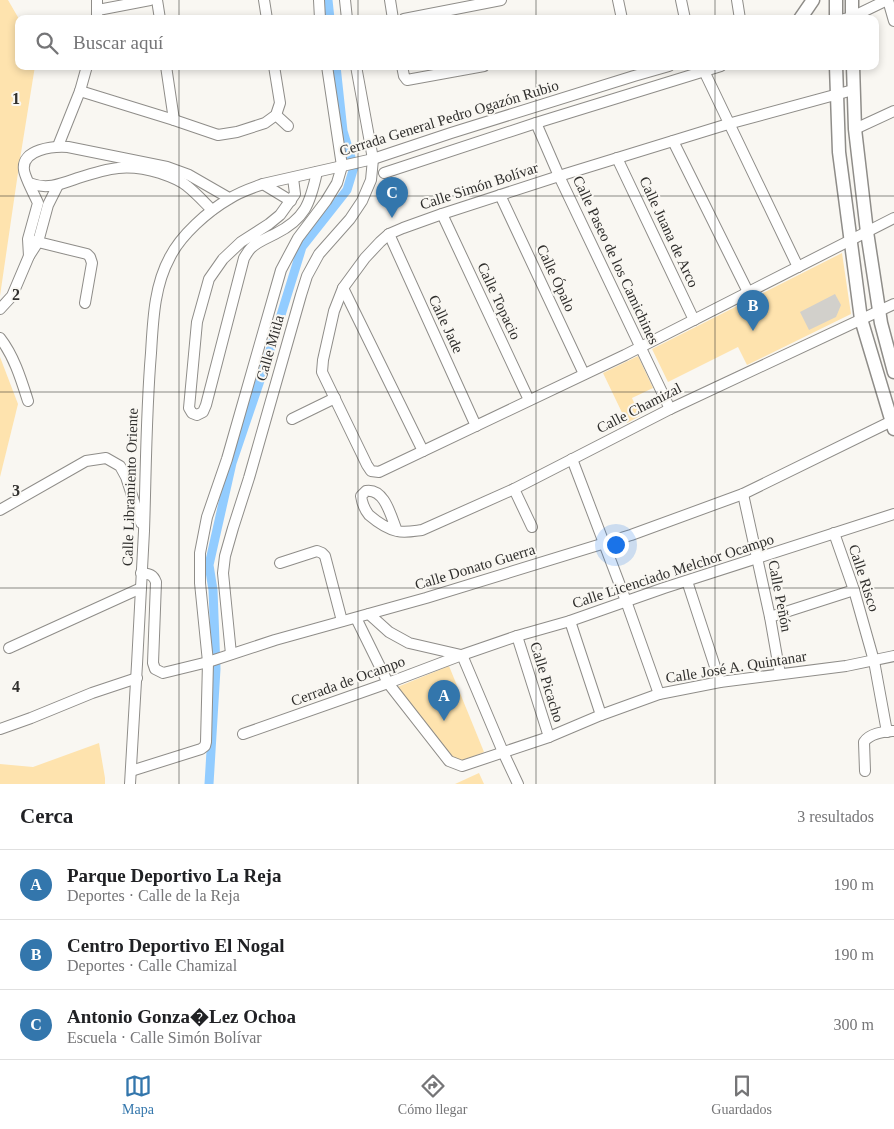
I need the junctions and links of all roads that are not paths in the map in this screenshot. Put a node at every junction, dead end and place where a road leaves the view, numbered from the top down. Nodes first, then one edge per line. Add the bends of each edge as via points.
1 (150, 0) edge
2 (157, 0) edge
3 (264, 0) edge
4 (319, 0) edge
5 (345, 0) edge
6 (390, 0) edge
7 (501, 0) edge
8 (618, 0) edge
9 (681, 0) edge
10 (737, 0) edge
11 (813, 0) edge
12 (836, 0) edge
13 (852, 0) edge
14 (887, 0) edge
15 (97, 9) edge
16 (159, 15) edge
17 (267, 15) edge
18 (320, 15) edge
19 (347, 15) edge
20 (392, 15) edge
21 (424, 15) edge
22 (621, 15) edge
23 (684, 15) edge
24 (739, 15) edge
25 (803, 15) edge
26 (836, 15) edge
27 (850, 15) edge
28 (855, 15) edge
29 (894, 21) edge
30 (86, 70) edge
31 (167, 70) edge
32 (275, 70) edge
33 (328, 70) edge
34 (357, 70) edge
35 (403, 70) edge
36 (462, 70) edge
37 (707, 70) edge
38 (836, 70) edge
39 (853, 70) edge
40 (633, 71) edge
41 (704, 71) junction
42 (853, 90) junction
43 (80, 91) junction
44 (837, 93) junction
45 (894, 111) edge
46 (276, 115) junction
47 (174, 120) junction
48 (536, 124) junction
49 (728, 124) junction
50 (288, 126) dead end
51 (855, 129) junction
52 (673, 141) junction
53 (58, 146) junction
54 (617, 158) junction
55 (369, 160) junction
56 (346, 165) junction
57 (317, 172) junction
58 (384, 173) dead end
59 (559, 176) junction
60 (293, 178) junction
61 (29, 183) junction
62 (263, 184) junction
63 (58, 185) junction
64 (312, 195) junction
65 (500, 195) junction
66 (229, 198) junction
67 (293, 198) junction
68 (43, 204) junction
69 (212, 210) junction
70 (442, 214) junction
71 (894, 218) edge
72 (867, 232) junction
73 (389, 234) junction
74 (851, 240) junction
75 (33, 241) junction
76 (798, 267) junction
77 (343, 288) junction
78 (748, 292) junction
79 (85, 303) dead end
80 (894, 304) edge
81 (0, 308) edge
82 (878, 311) junction
83 (861, 318) junction
84 (694, 320) junction
85 (0, 338) edge
86 (640, 347) junction
87 (894, 372) edge
88 (584, 374) junction
89 (335, 398) junction
90 (529, 400) junction
91 (28, 401) dead end
92 (670, 409) junction
93 (292, 419) dead end
94 (893, 423) edge
95 (476, 426) junction
96 (423, 451) junction
97 (572, 459) junction
98 (514, 489) junction
99 (743, 494) junction
100 (0, 510) edge
101 (894, 514) edge
102 (532, 527) dead end
103 (397, 531) dead end
104 (144, 532) junction
105 (834, 533) junction
106 (604, 543) junction
107 (757, 558) junction
108 (280, 563) dead end
109 (141, 573) junction
110 (687, 581) junction
111 (141, 588) junction
112 (854, 590) junction
113 (626, 601) junction
114 (369, 614) junction
115 (770, 617) junction
116 (356, 618) junction
117 (342, 621) junction
118 (570, 621) junction
119 (517, 636) junction
120 (9, 648) dead end
121 (228, 655) junction
122 (462, 655) junction
123 (894, 656) edge
124 (874, 660) junction
125 (211, 661) junction
126 (780, 674) junction
127 (137, 678) junction
128 (720, 682) junction
129 (388, 683) junction
130 (659, 694) junction
131 (601, 715) junction
132 (0, 730) edge
133 (891, 731) edge
134 (243, 734) dead end
135 (549, 737) junction
136 (503, 752) junction
137 (130, 770) junction
138 (865, 771) dead end
139 (130, 784) edge
140 (518, 784) edge

1 - 15 street
2 - 16 street
3 - 17 street
4 - 18 street
5 - 19 street
6 - 20 street
7 - 21 street
8 - 22 street
9 - 23 street
10 - 24 street
11 - 25 street
12 - 26 street
13 - 27 street
14 - 28 street
14 - 29 street
30 - 43 street
31 - 47 street
32 - 46 street via 280,103
33 - 56 street
34 - 55 street, Calle Mitla
35 - 36 street via 406,80
37 - 41 street, Cerrada General Pedro Ogazón Rubio
38 - 44 street
39 - 42 street
40 - 55 street, Cerrada General Pedro Ogazón Rubio
41 - 48 street, Cerrada General Pedro Ogazón Rubio
41 - 49 street
42 - 44 street, Calle Simón Bolívar
42 - 51 street
43 - 47 street
43 - 53 street
44 - 49 street, Calle Simón Bolívar
44 - 74 street via 839,152
45 - 51 street
46 - 47 street via 265,123 218,135
46 - 50 street
48 - 58 street, Cerrada General Pedro Ogazón Rubio
48 - 59 street, Calle Paseo de los Camichines
49 - 52 street, Calle Simón Bolívar
49 - 76 street
51 - 72 street
52 - 54 street, Calle Simón Bolívar
52 - 78 street
53 - 61 street via 34,152 27,159 24,170
53 - 66 street via 167,166
54 - 59 street, Calle Simón Bolívar
54 - 84 street, Calle Juana de Arco
55 - 56 street, Cerrada General Pedro Ogazón Rubio
55 - 121 street, Calle Mitla via 371,180 362,201 319,254 301,295 225,556 223,573
56 - 57 street, Cerrada General Pedro Ogazón Rubio
56 - 125 street, Calle Mitla via 281,270 227,459 207,517 200,553 200,583
57 - 60 street, Cerrada General Pedro Ogazón Rubio
57 - 64 street
59 - 65 street, Calle Simón Bolívar
59 - 86 street, Calle Paseo de los Camichines
60 - 62 street, Cerrada General Pedro Ogazón Rubio
60 - 67 street
61 - 63 street
61 - 68 street
62 - 66 street, Cerrada General Pedro Ogazón Rubio
62 - 67 street
63 - 68 street
63 - 69 street via 104,169 124,166 147,169 186,185
64 - 67 street
64 - 67 street via 296,222 250,248 244,258 206,406 197,415 192,413 189,408 197,322 209,279 222,259 241,242 270,224
65 - 70 street, Calle Simón Bolívar
65 - 88 street, Calle Ópalo
66 - 69 street, Cerrada General Pedro Ogazón Rubio
68 - 75 street
69 - 104 street, Calle Libramiento Oriente via 181,239 170,257 154,311
70 - 73 street, Calle Simón Bolívar
70 - 90 street, Calle Topacio
71 - 72 street
72 - 74 street
72 - 82 street
73 - 77 street, Calle Simón Bolívar via 365,258
73 - 95 street, Calle Jade
74 - 76 street
74 - 83 street
75 - 79 street via 90,257 92,263
75 - 81 street via 12,296
76 - 78 street
77 - 89 street, Calle Simón Bolívar via 334,311 322,372
77 - 96 street
78 - 84 street
80 - 82 street, Calle Chamizal
82 - 83 street, Calle Chamizal
82 - 87 street
83 - 92 street, Calle Chamizal
83 - 94 street
84 - 86 street
85 - 91 street
86 - 88 street
86 - 92 street, Calle Paseo de los Camichines
88 - 90 street
89 - 93 street
89 - 96 street, Calle Simón Bolívar via 371,471 379,472
90 - 95 street
92 - 97 street, Calle Chamizal
94 - 99 street, Calle Donato Guerra
95 - 96 street
97 - 98 street, Calle Chamizal
97 - 106 street
98 - 102 street
98 - 103 street, Calle Chamizal via 422,530
99 - 106 street, Calle Donato Guerra
99 - 107 street, Calle Peñón
100 - 104 street via 86,461 106,458 120,466 126,477
101 - 105 street, Calle Licenciado Melchor Ocampo
104 - 109 street, Calle Libramiento Oriente
105 - 107 street, Calle Licenciado Melchor Ocampo
105 - 112 street, Calle Risco
106 - 113 street
106 - 114 street, Calle Donato Guerra
107 - 110 street, Calle Licenciado Melchor Ocampo
107 - 115 street, Calle Peñón
108 - 117 street via 317,551 322,553
109 - 111 street, Calle Libramiento Oriente
109 - 125 street, Calle Donato Guerra via 150,574 156,582 155,668 163,673
110 - 113 street, Calle Licenciado Melchor Ocampo
110 - 128 street
111 - 120 street
111 - 127 street, Calle Libramiento Oriente
112 - 115 street
112 - 124 street, Calle Risco
113 - 118 street, Calle Licenciado Melchor Ocampo
113 - 130 street
114 - 116 street, Calle Donato Guerra
114 - 122 street via 389,632 409,642
115 - 126 street, Calle Peñón
116 - 117 street, Calle Donato Guerra
116 - 129 street, Calle José A. Quintanar
117 - 121 street, Calle Donato Guerra
118 - 119 street, Calle Licenciado Melchor Ocampo
118 - 131 street
119 - 122 street, Calle Licenciado Melchor Ocampo
119 - 135 street, Calle Picacho
121 - 125 street, Calle Donato Guerra
122 - 129 street, Cerrada de Ocampo
122 - 136 street
123 - 124 street, Calle José A. Quintanar
124 - 126 street, Calle José A. Quintanar
124 - 133 street, Calle Risco
125 - 137 street, Calle Mitla via 205,746
126 - 128 street, Calle José A. Quintanar
127 - 132 street
127 - 137 street, Calle Libramiento Oriente
128 - 130 street, Calle José A. Quintanar
129 - 134 street, Cerrada de Ocampo
129 - 136 street, Calle José A. Quintanar via 449,761 462,766
130 - 131 street, Calle José A. Quintanar
131 - 135 street, Calle José A. Quintanar
133 - 138 street via 866,738
135 - 136 street, Calle José A. Quintanar
136 - 140 street
137 - 139 street, Calle Libramiento Oriente

